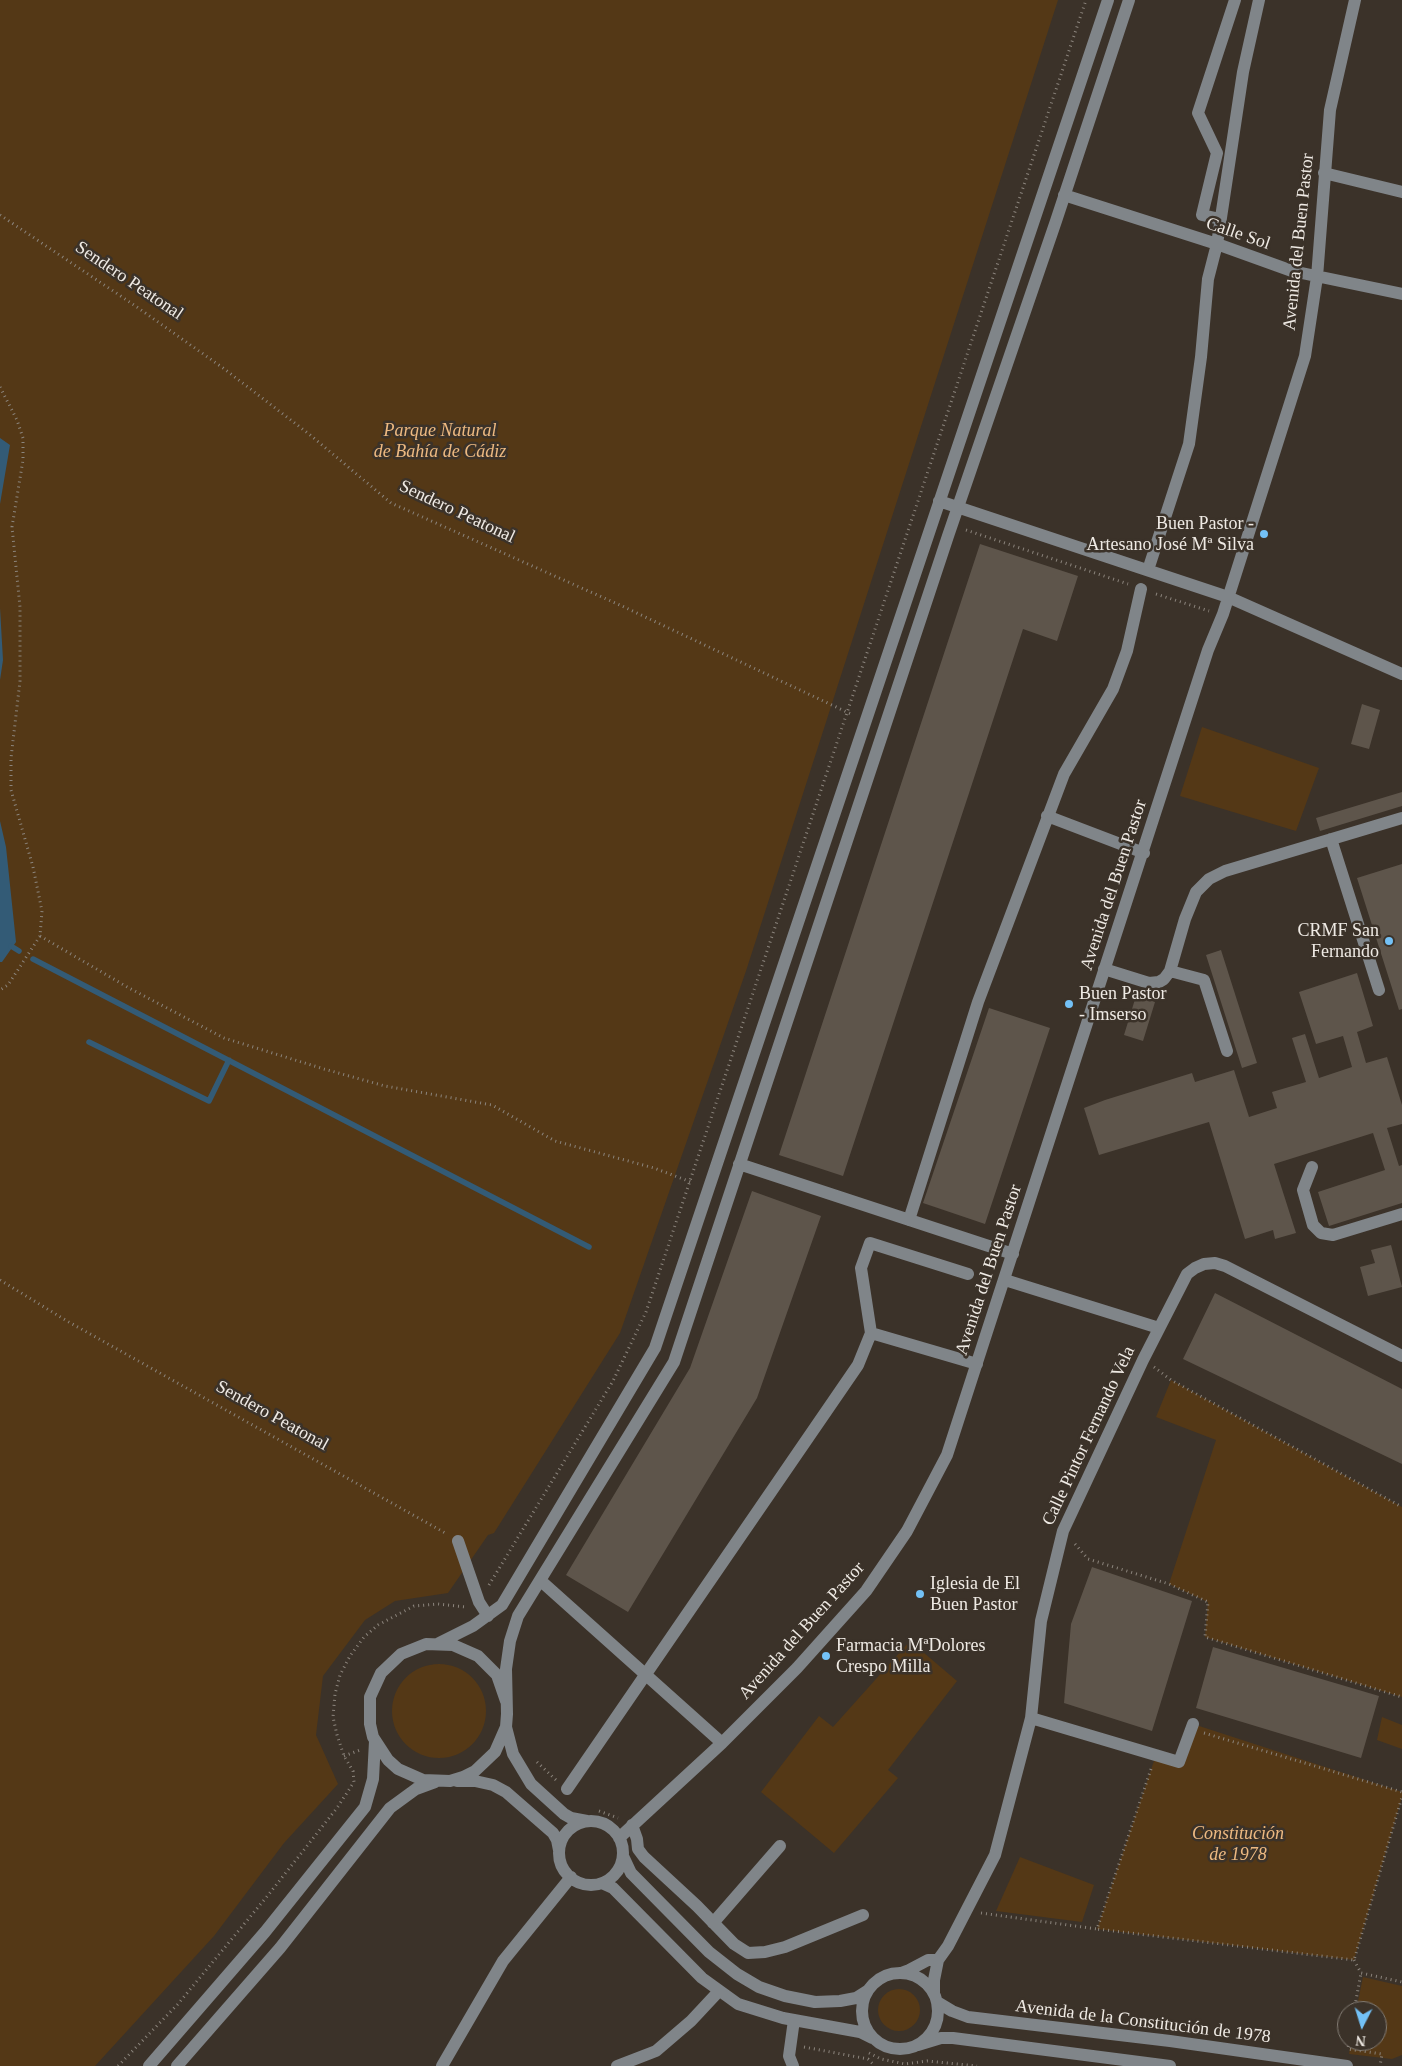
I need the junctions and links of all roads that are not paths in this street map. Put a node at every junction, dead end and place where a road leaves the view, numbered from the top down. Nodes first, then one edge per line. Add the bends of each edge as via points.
1 (1108, 0) edge
2 (1129, 0) edge
3 (1235, 0) edge
4 (1259, 0) edge
5 (1355, 0) edge
6 (1324, 173) junction
7 (1402, 192) edge
8 (1064, 195) junction
9 (1220, 219) junction
10 (1217, 244) junction
11 (1317, 277) junction
12 (1402, 294) edge
13 (939, 501) junction
14 (958, 508) junction
15 (1148, 570) junction
16 (1142, 589) road end
17 (1228, 597) junction
18 (1402, 674) edge
19 (1047, 816) junction
20 (1402, 818) edge
21 (1331, 839) junction
22 (1144, 853) junction
23 (1104, 970) junction
24 (1170, 971) junction
25 (1379, 990) dead end
26 (1227, 1051) dead end
27 (740, 1164) junction
28 (1312, 1167) dead end
29 (1402, 1214) edge
30 (909, 1220) junction
31 (1013, 1254) junction
32 (968, 1274) dead end
33 (1005, 1280) junction
34 (1159, 1328) junction
35 (871, 1333) junction
36 (1402, 1356) edge
37 (977, 1364) junction
38 (458, 1541) road end
39 (541, 1581) junction
40 (488, 1616) junction
41 (440, 1643) junction
42 (646, 1674) junction
43 (506, 1701) junction
44 (1031, 1718) junction
45 (506, 1727) junction
46 (1192, 1727) road end
47 (722, 1743) junction
48 (370, 1745) junction
49 (450, 1780) junction
50 (436, 1782) junction
51 (567, 1789) dead end
52 (590, 1821) junction
53 (632, 1826) junction
54 (619, 1838) junction
55 (780, 1846) dead end
56 (559, 1850) junction
57 (623, 1856) junction
58 (571, 1877) junction
59 (602, 1883) junction
60 (863, 1916) dead end
61 (713, 1923) junction
62 (938, 1960) junction
63 (901, 1973) junction
64 (718, 1991) junction
65 (867, 1991) junction
66 (935, 1998) junction
67 (794, 2020) junction
68 (872, 2038) junction
69 (918, 2045) junction
70 (149, 2066) edge
71 (177, 2066) edge
72 (442, 2066) edge
73 (617, 2066) edge
74 (793, 2066) edge
75 (1170, 2066) edge
76 (1347, 2066) edge

1 - 13 street
2 - 8 street
3 - 9 street via 1198,113 1217,153 1202,215
4 - 9 street via 1243,72
5 - 6 street, Avenida del Buen Pastor via 1330,110
6 - 7 street
6 - 11 street, Avenida del Buen Pastor
8 - 10 street, Calle Sol
8 - 14 street
9 - 10 street
10 - 11 street, Calle Sol
10 - 15 street via 1208,279 1189,444
11 - 12 street, Calle Sol
11 - 17 street, Avenida del Buen Pastor via 1305,356
13 - 14 street
13 - 40 street via 655,1348 502,1605
14 - 15 street
14 - 27 street
15 - 17 street
16 - 19 street via 1127,651 1113,689 1064,774
17 - 18 street
17 - 22 street, Avenida del Buen Pastor
19 - 22 street
19 - 30 street via 978,1002
20 - 21 street
21 - 24 street via 1225,871 1209,879 1196,892
21 - 25 street
22 - 23 street, Avenida del Buen Pastor
23 - 24 street via 1154,983 1164,979
23 - 31 street, Avenida del Buen Pastor
24 - 26 street via 1204,980
27 - 30 street
27 - 39 street via 674,1362
28 - 29 street via 1303,1190 1313,1225 1321,1233 1332,1235
30 - 31 street
31 - 33 street, Avenida del Buen Pastor
32 - 35 street via 870,1242 861,1268
33 - 34 street
33 - 37 street, Avenida del Buen Pastor
34 - 36 street, Calle Pintor Fernando Vela via 1187,1274 1200,1266 1215,1263
34 - 44 street, Calle Pintor Fernando Vela via 1062,1531 1041,1621
35 - 37 street
35 - 42 street via 858,1365
37 - 47 street, Avenida del Buen Pastor via 947,1455 907,1531 866,1591 797,1668
38 - 40 street via 479,1602
39 - 42 street
39 - 43 street via 518,1616 510,1641
40 - 41 street via 463,1633
41 - 43 street via 466,1649 483,1660 496,1675
41 - 48 street via 426,1644 401,1654 381,1673 374,1684 368,1711
42 - 47 street
42 - 51 street
43 - 45 street
44 - 46 street via 1179,1762
44 - 62 street, Calle Pintor Fernando Vela via 995,1855
45 - 49 street via 495,1752 486,1762 475,1771
45 - 52 street via 513,1754 531,1784 564,1814
47 - 53 street, Avenida del Buen Pastor
48 - 50 street via 398,1769
48 - 70 street via 375,1764 374,1779 364,1807 265,1932
49 - 50 street
49 - 56 street via 484,1783 506,1792 553,1833
50 - 71 street via 416,1789 390,1808 280,1948
52 - 54 street via 607,1825
52 - 56 street via 572,1827
53 - 54 street, Avenida del Buen Pastor
53 - 61 street via 641,1853
54 - 57 street
55 - 61 street
56 - 58 street via 563,1868
57 - 59 street via 616,1872
57 - 65 street via 631,1873 709,1952 759,1987 815,2002 856,1998
58 - 59 street via 584,1884
58 - 72 street via 503,1961
59 - 64 street via 612,1888
60 - 61 street via 785,1947 748,1953
62 - 63 street via 928,1960
62 - 66 street, Calle Pintor Fernando Vela
63 - 65 street via 882,1978
63 - 66 street via 920,1978
64 - 67 street via 738,2004
64 - 73 street via 691,2021 656,2051
65 - 68 street via 862,2015
66 - 69 street via 936,2022
66 - 76 street, Avenida de la Constitución de 1978 via 952,2011 968,2017
67 - 68 street via 860,2032
67 - 74 street via 789,2056
68 - 69 street via 899,2050
69 - 75 street via 940,2038 953,2038

